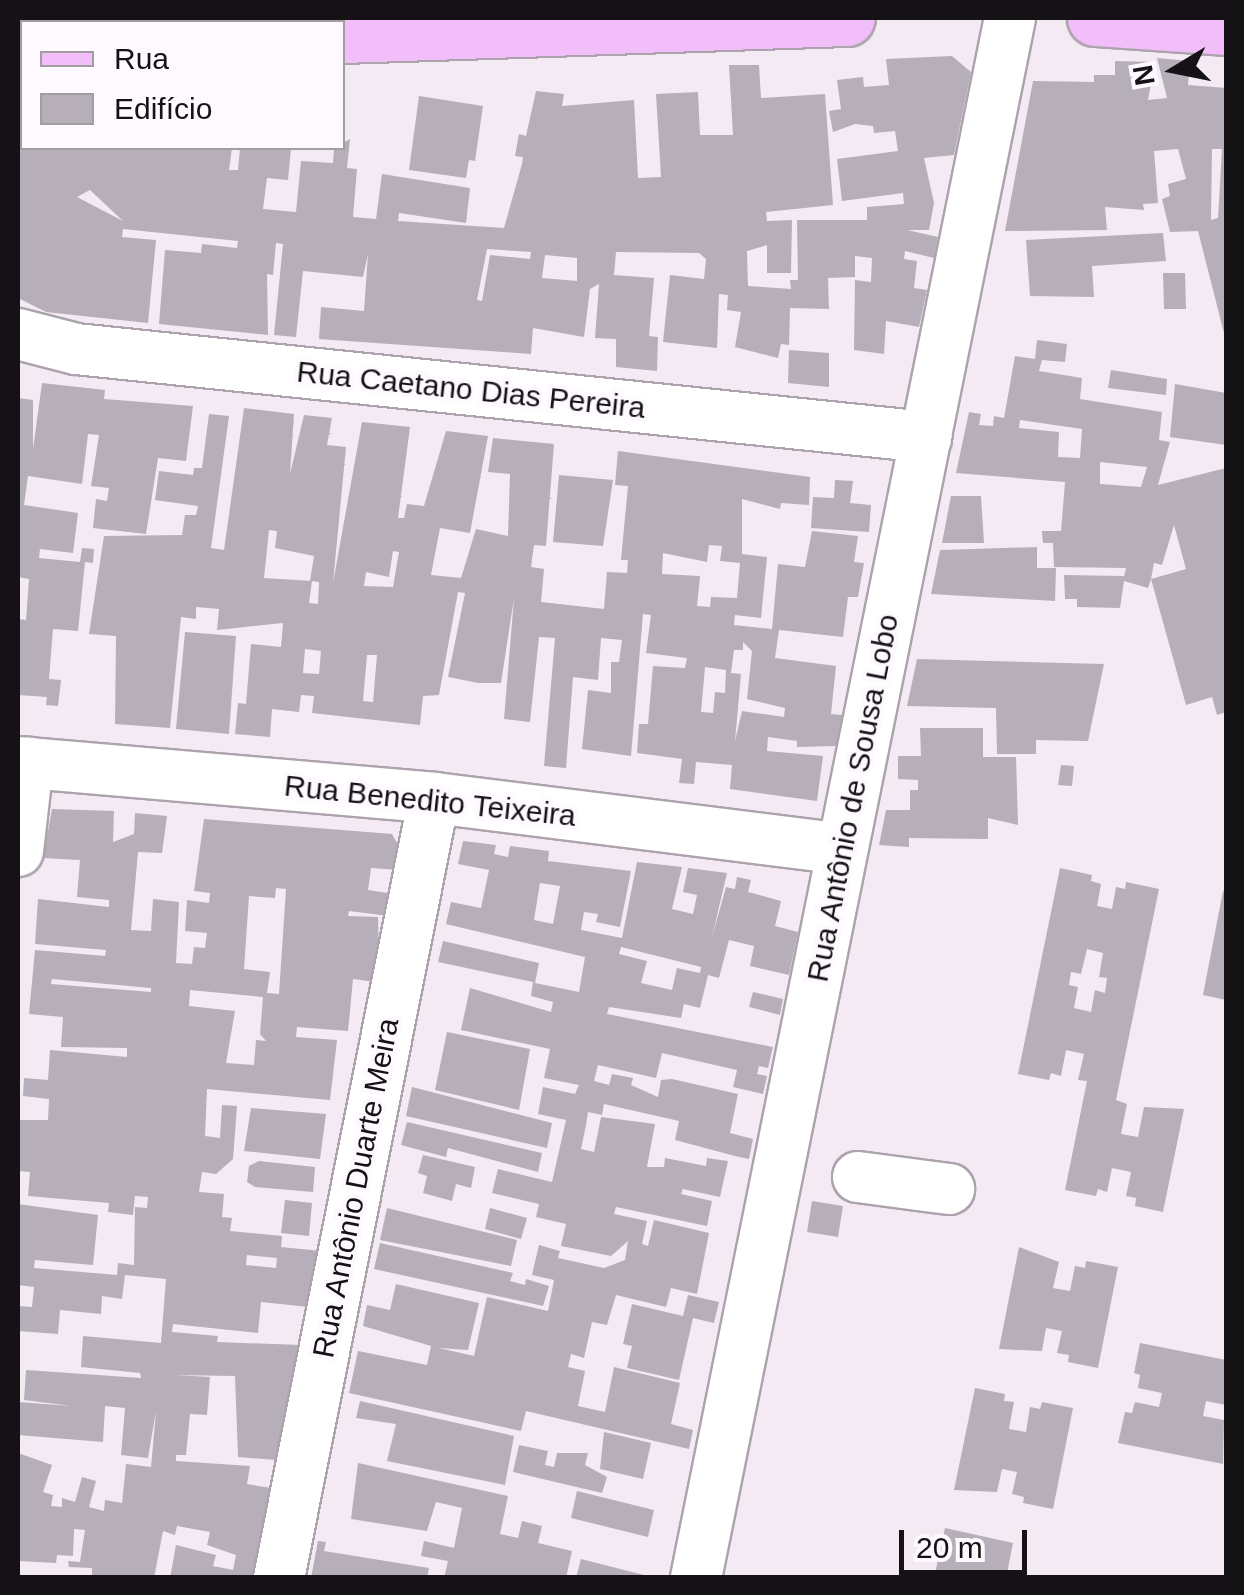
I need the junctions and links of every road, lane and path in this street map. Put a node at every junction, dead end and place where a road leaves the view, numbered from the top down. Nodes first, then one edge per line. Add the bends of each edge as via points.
1 (847, 18) edge
2 (1010, 18) edge
3 (1095, 18) edge
4 (1226, 26) edge
5 (345, 35) edge
6 (18, 334) edge
7 (926, 438) junction
8 (23, 762) edge
9 (434, 798) junction
10 (842, 849) junction
11 (18, 852) edge
12 (858, 1177) dead end
13 (949, 1189) dead end
14 (279, 1578) edge
15 (696, 1578) edge

1 - 5 main road
2 - 7 street, Rua Antônio de Sousa Lobo
3 - 4 main road
6 - 7 street, Rua Caetano Dias Pereira via 76,349
7 - 10 street, Rua Antônio de Sousa Lobo
8 - 9 street, Rua Benedito Teixeira
8 - 11 street
9 - 10 street, Rua Benedito Teixeira
9 - 14 street, Rua Antônio Duarte Meira
10 - 15 street, Rua Antônio de Sousa Lobo
12 - 13 street

